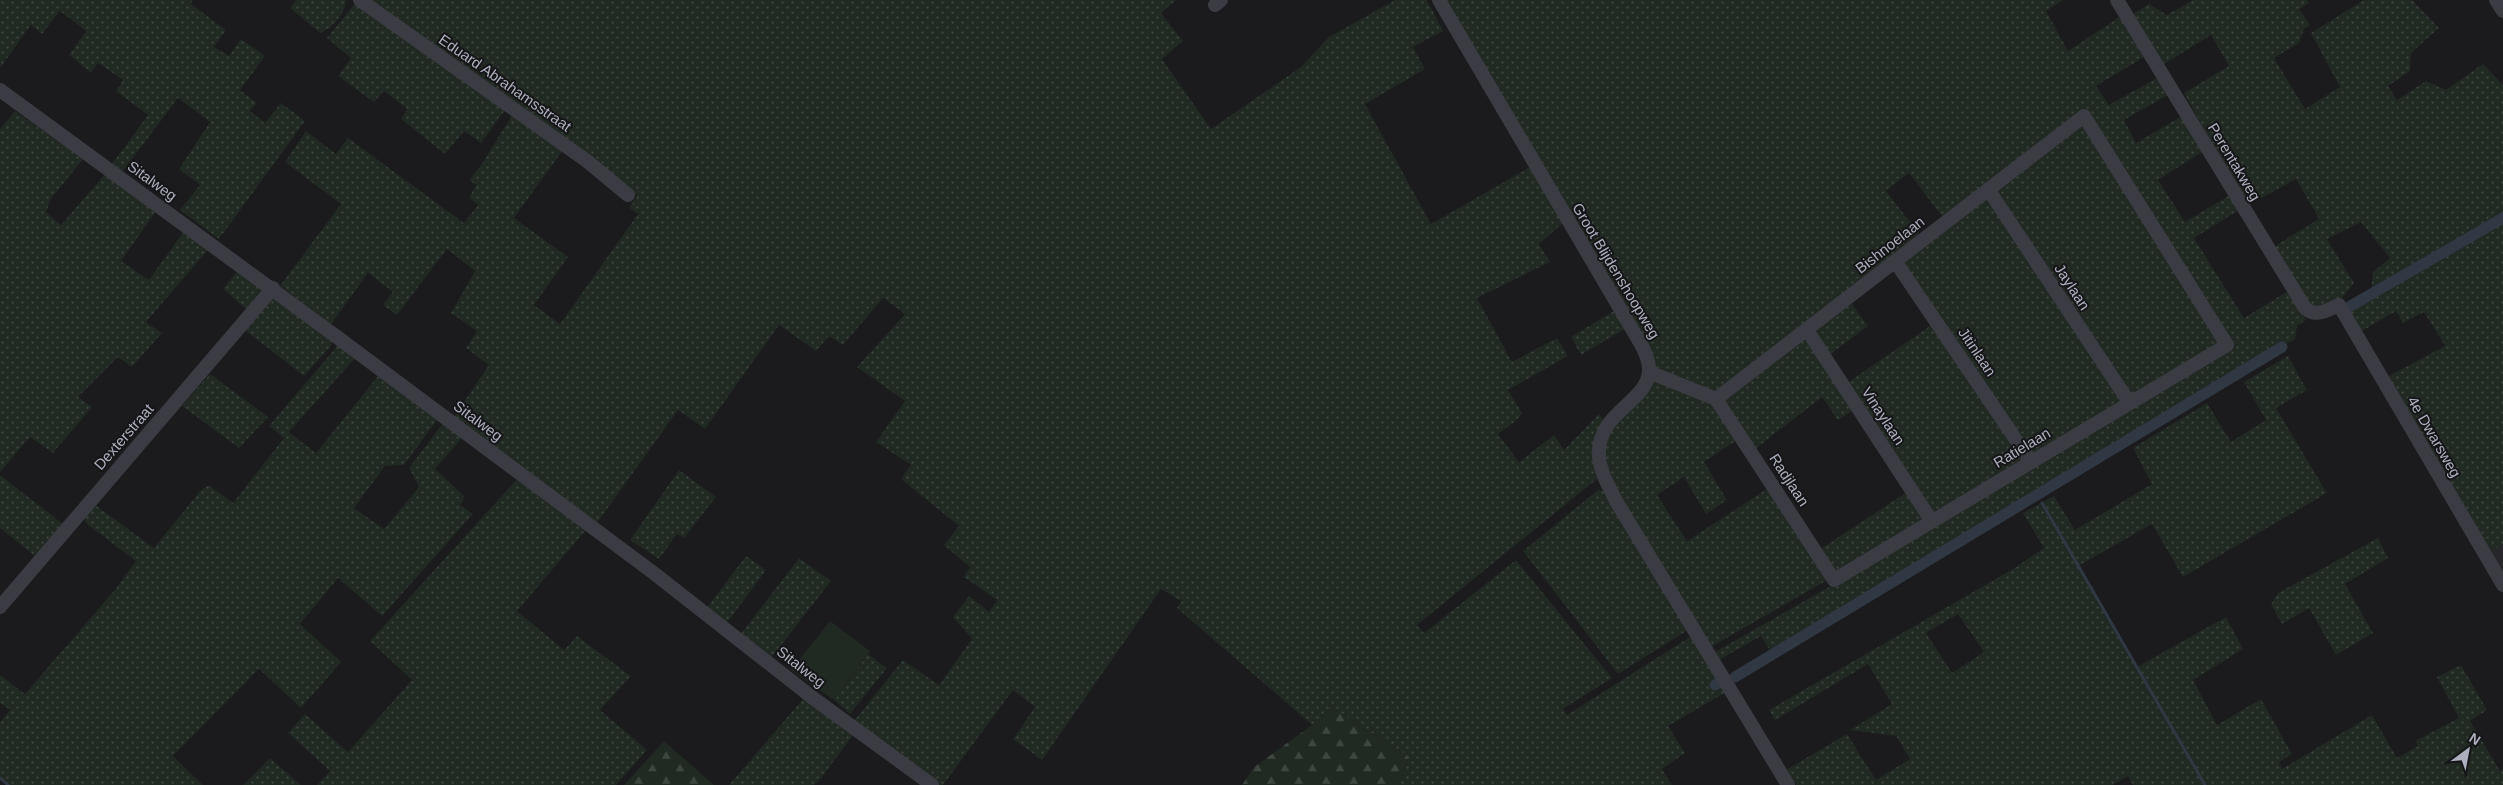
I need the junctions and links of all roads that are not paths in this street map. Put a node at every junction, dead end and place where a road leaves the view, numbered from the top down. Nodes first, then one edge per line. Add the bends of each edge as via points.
1 (360, 0) edge
2 (1439, 0) edge
3 (2117, 0) edge
4 (2496, 0) edge
5 (2503, 11) edge
6 (0, 90) edge
7 (1988, 189) junction
8 (628, 195) dead end
9 (1895, 261) junction
10 (273, 288) junction
11 (2340, 305) joint
12 (1807, 330) junction
13 (2228, 345) joint
14 (1650, 372) junction
15 (1716, 399) junction
16 (2129, 402) junction
17 (2032, 462) junction
18 (1932, 520) junction
19 (1834, 580) joint
20 (2503, 585) edge
21 (0, 607) edge
22 (932, 785) edge
23 (1788, 785) edge

1 - 8 street, Eduard Abrahamsstraat via 587,161
2 - 14 street, Groot Blijdenshoopweg via 1642,346
3 - 11 street, Perentakweg via 2305,308 2318,314
4 - 5 street
6 - 10 street, Sitalweg
7 - 9 street, Bishnoelaan
7 - 13 street, Bishnoelaan via 2084,116
7 - 16 street, Jaylaan
9 - 12 street, Bishnoelaan
9 - 17 street, Jitinlaan
10 - 21 street, Dexterstraat
10 - 22 street, Sitalweg
11 - 20 street, 4e Dwarsweg
12 - 15 street, Bishnoelaan
12 - 18 street, Vinaylaan
13 - 16 street, Ratielaan
14 - 15 street
14 - 23 street via 1646,384 1611,419 1602,434 1598,454 1600,467 1620,509
15 - 19 street, Radjlaan
16 - 17 street, Ratielaan
17 - 18 street, Ratielaan
18 - 19 street, Ratielaan

